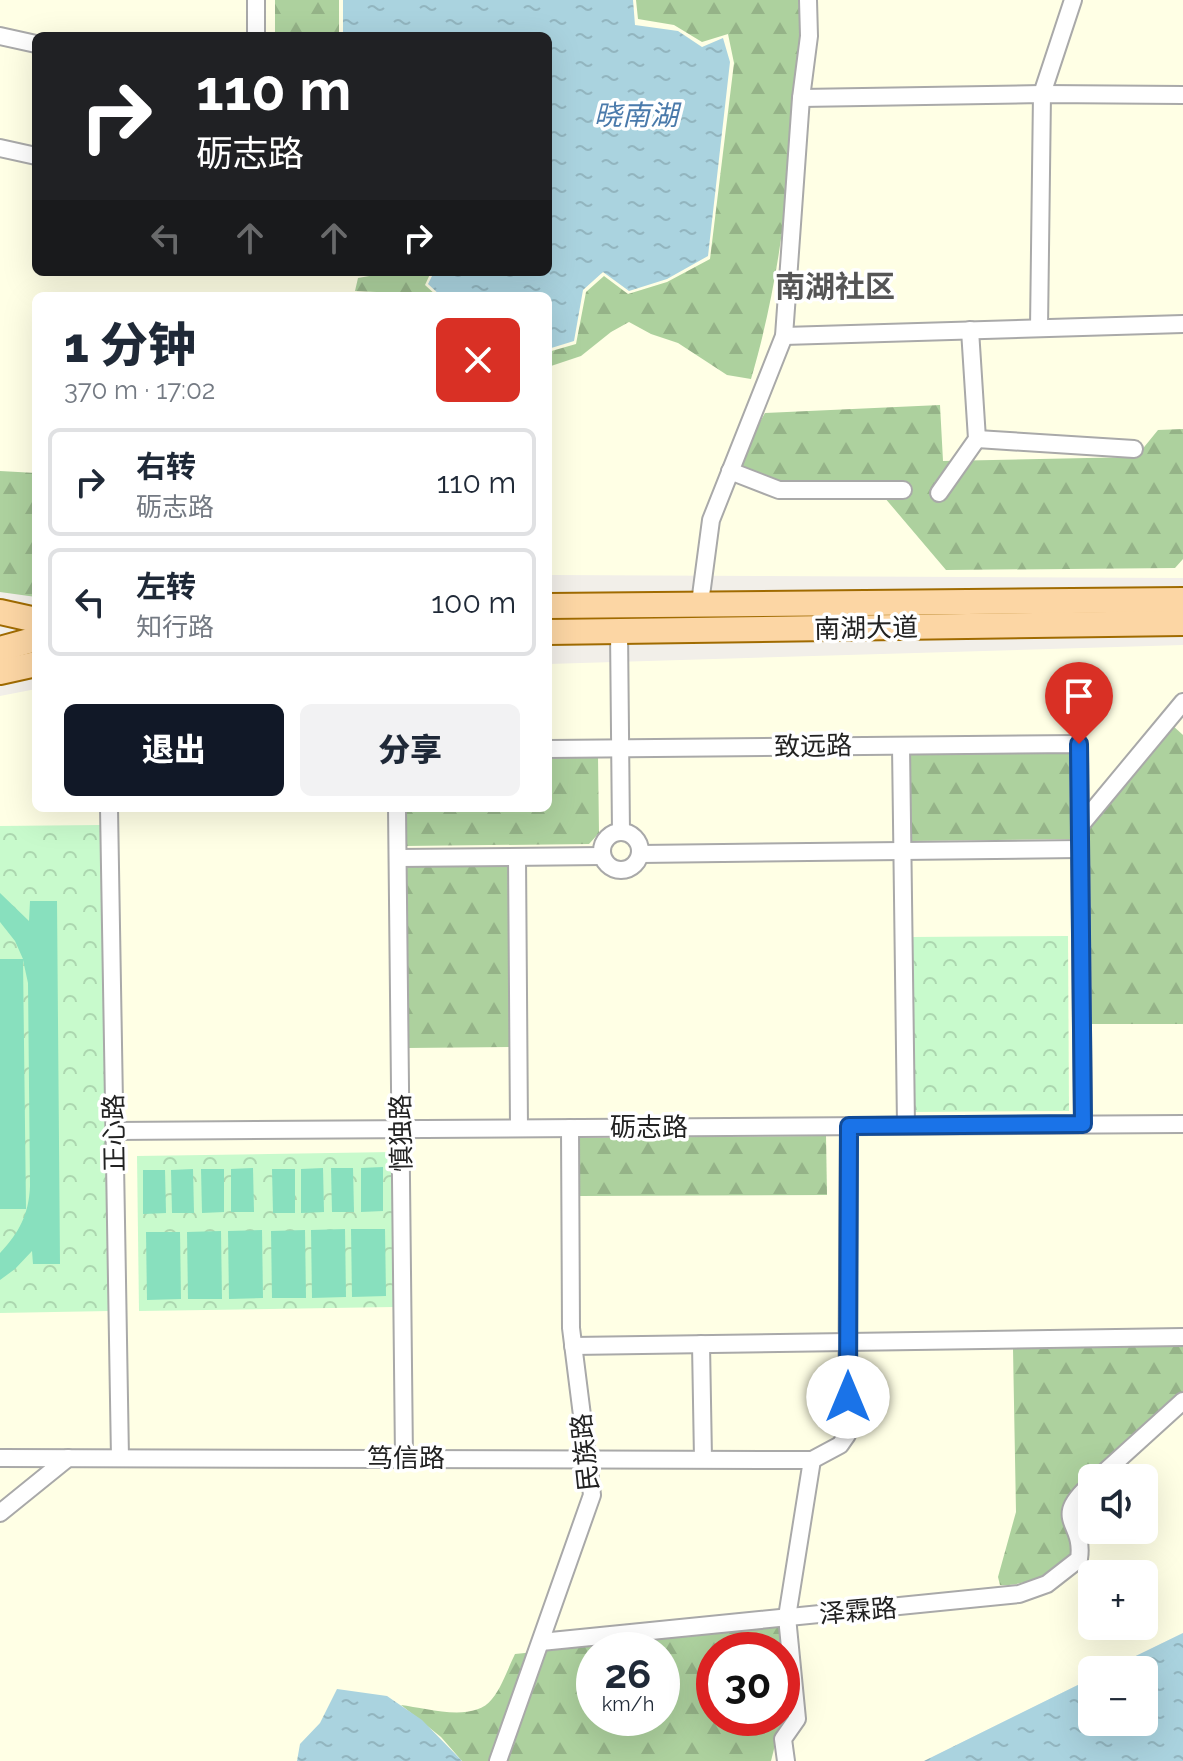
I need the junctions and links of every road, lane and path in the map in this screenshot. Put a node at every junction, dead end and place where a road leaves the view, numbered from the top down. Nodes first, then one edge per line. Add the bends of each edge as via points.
1 (256, 0) edge
2 (808, 0) edge
3 (1073, 0) edge
4 (256, 32) edge
5 (0, 36) edge
6 (32, 43) edge
7 (1042, 94) junction
8 (1183, 95) edge
9 (801, 98) junction
10 (0, 148) edge
11 (32, 155) edge
12 (1183, 324) edge
13 (1039, 328) junction
14 (970, 330) junction
15 (784, 336) junction
16 (977, 439) junction
17 (1134, 449) dead end
18 (730, 471) junction
19 (903, 490) dead end
20 (939, 493) dead end
21 (1183, 600) edge
22 (700, 603) junction
23 (552, 606) edge
24 (0, 612) edge
25 (32, 619) edge
26 (1183, 623) edge
27 (619, 631) junction
28 (552, 632) edge
29 (32, 640) edge
30 (0, 649) edge
31 (32, 665) edge
32 (0, 672) edge
33 (1183, 702) edge
34 (901, 746) junction
35 (620, 748) junction
36 (552, 749) edge
37 (109, 812) edge
38 (397, 812) edge
39 (1080, 826) junction
40 (621, 832) junction
41 (1080, 849) junction
42 (902, 851) junction
43 (640, 854) junction
44 (602, 856) junction
45 (517, 857) junction
46 (398, 858) junction
47 (1083, 1124) junction
48 (1183, 1124) edge
49 (906, 1125) junction
50 (849, 1126) junction
51 (519, 1128) junction
52 (570, 1128) junction
53 (401, 1129) junction
54 (114, 1131) junction
55 (1183, 1337) edge
56 (848, 1342) junction
57 (701, 1344) junction
58 (573, 1346) junction
59 (1183, 1401) edge
60 (0, 1458) edge
61 (68, 1458) junction
62 (120, 1458) junction
63 (404, 1458) junction
64 (588, 1459) junction
65 (703, 1459) junction
66 (812, 1460) junction
67 (1113, 1464) edge
68 (1078, 1497) edge
69 (0, 1512) edge
70 (0, 1520) edge
71 (1078, 1538) edge
72 (1080, 1544) edge
73 (787, 1617) junction
74 (541, 1642) junction
75 (498, 1761) edge
76 (786, 1761) edge

1 - 4 street
2 - 9 street
3 - 7 street
5 - 6 street
7 - 8 street
7 - 9 street
7 - 13 street
9 - 15 street
10 - 11 street
12 - 13 street
13 - 14 street
14 - 15 street
14 - 16 street
15 - 18 street
16 - 17 street
16 - 20 street
18 - 19 street via 779,490
18 - 22 street via 711,520
21 - 22 main road, 南湖大道
22 - 23 main road, 南湖大道
24 - 25 main road
26 - 27 main road, 南湖大道
27 - 28 main road, 南湖大道
27 - 35 street
29 - 30 main road
31 - 32 main road
33 - 39 street
34 - 35 street, 致远路
34 - 39 street, 致远路 via 1079,744
34 - 42 street
35 - 36 street, 致远路
35 - 40 street
37 - 54 street, 正心路
38 - 46 street, 慎独路
39 - 41 street
40 - 43 street via 633,836
40 - 44 street via 608,837
41 - 42 street
41 - 47 street
42 - 43 street
42 - 49 street
43 - 44 street via 634,866 622,871 609,867
44 - 45 street
45 - 46 street
45 - 51 street
46 - 53 street, 慎独路
47 - 48 street, 砺志路
47 - 49 street, 砺志路
49 - 50 street, 砺志路
50 - 52 street, 砺志路
50 - 56 street
51 - 52 street, 砺志路
51 - 53 street, 砺志路
52 - 58 street, 民族路
53 - 54 street, 砺志路
53 - 63 street, 慎独路
54 - 62 street, 正心路
55 - 56 street
56 - 57 street
56 - 66 street via 847,1435 840,1445
57 - 58 street
57 - 65 street
58 - 64 street, 民族路
59 - 67 street
60 - 61 street, 笃信路
61 - 62 street, 笃信路
61 - 69 street
62 - 63 street, 笃信路
63 - 64 street, 笃信路
64 - 65 street, 笃信路
64 - 74 street, 民族路 via 591,1502
65 - 66 street, 笃信路
66 - 73 street
68 - 71 street, 泽霖路 via 1071,1510
69 - 70 street
72 - 73 street, 泽霖路 via 1079,1559 1047,1584 1019,1594
73 - 74 street, 泽霖路
73 - 76 street via 797,1719 783,1739
74 - 75 street, 民族路

